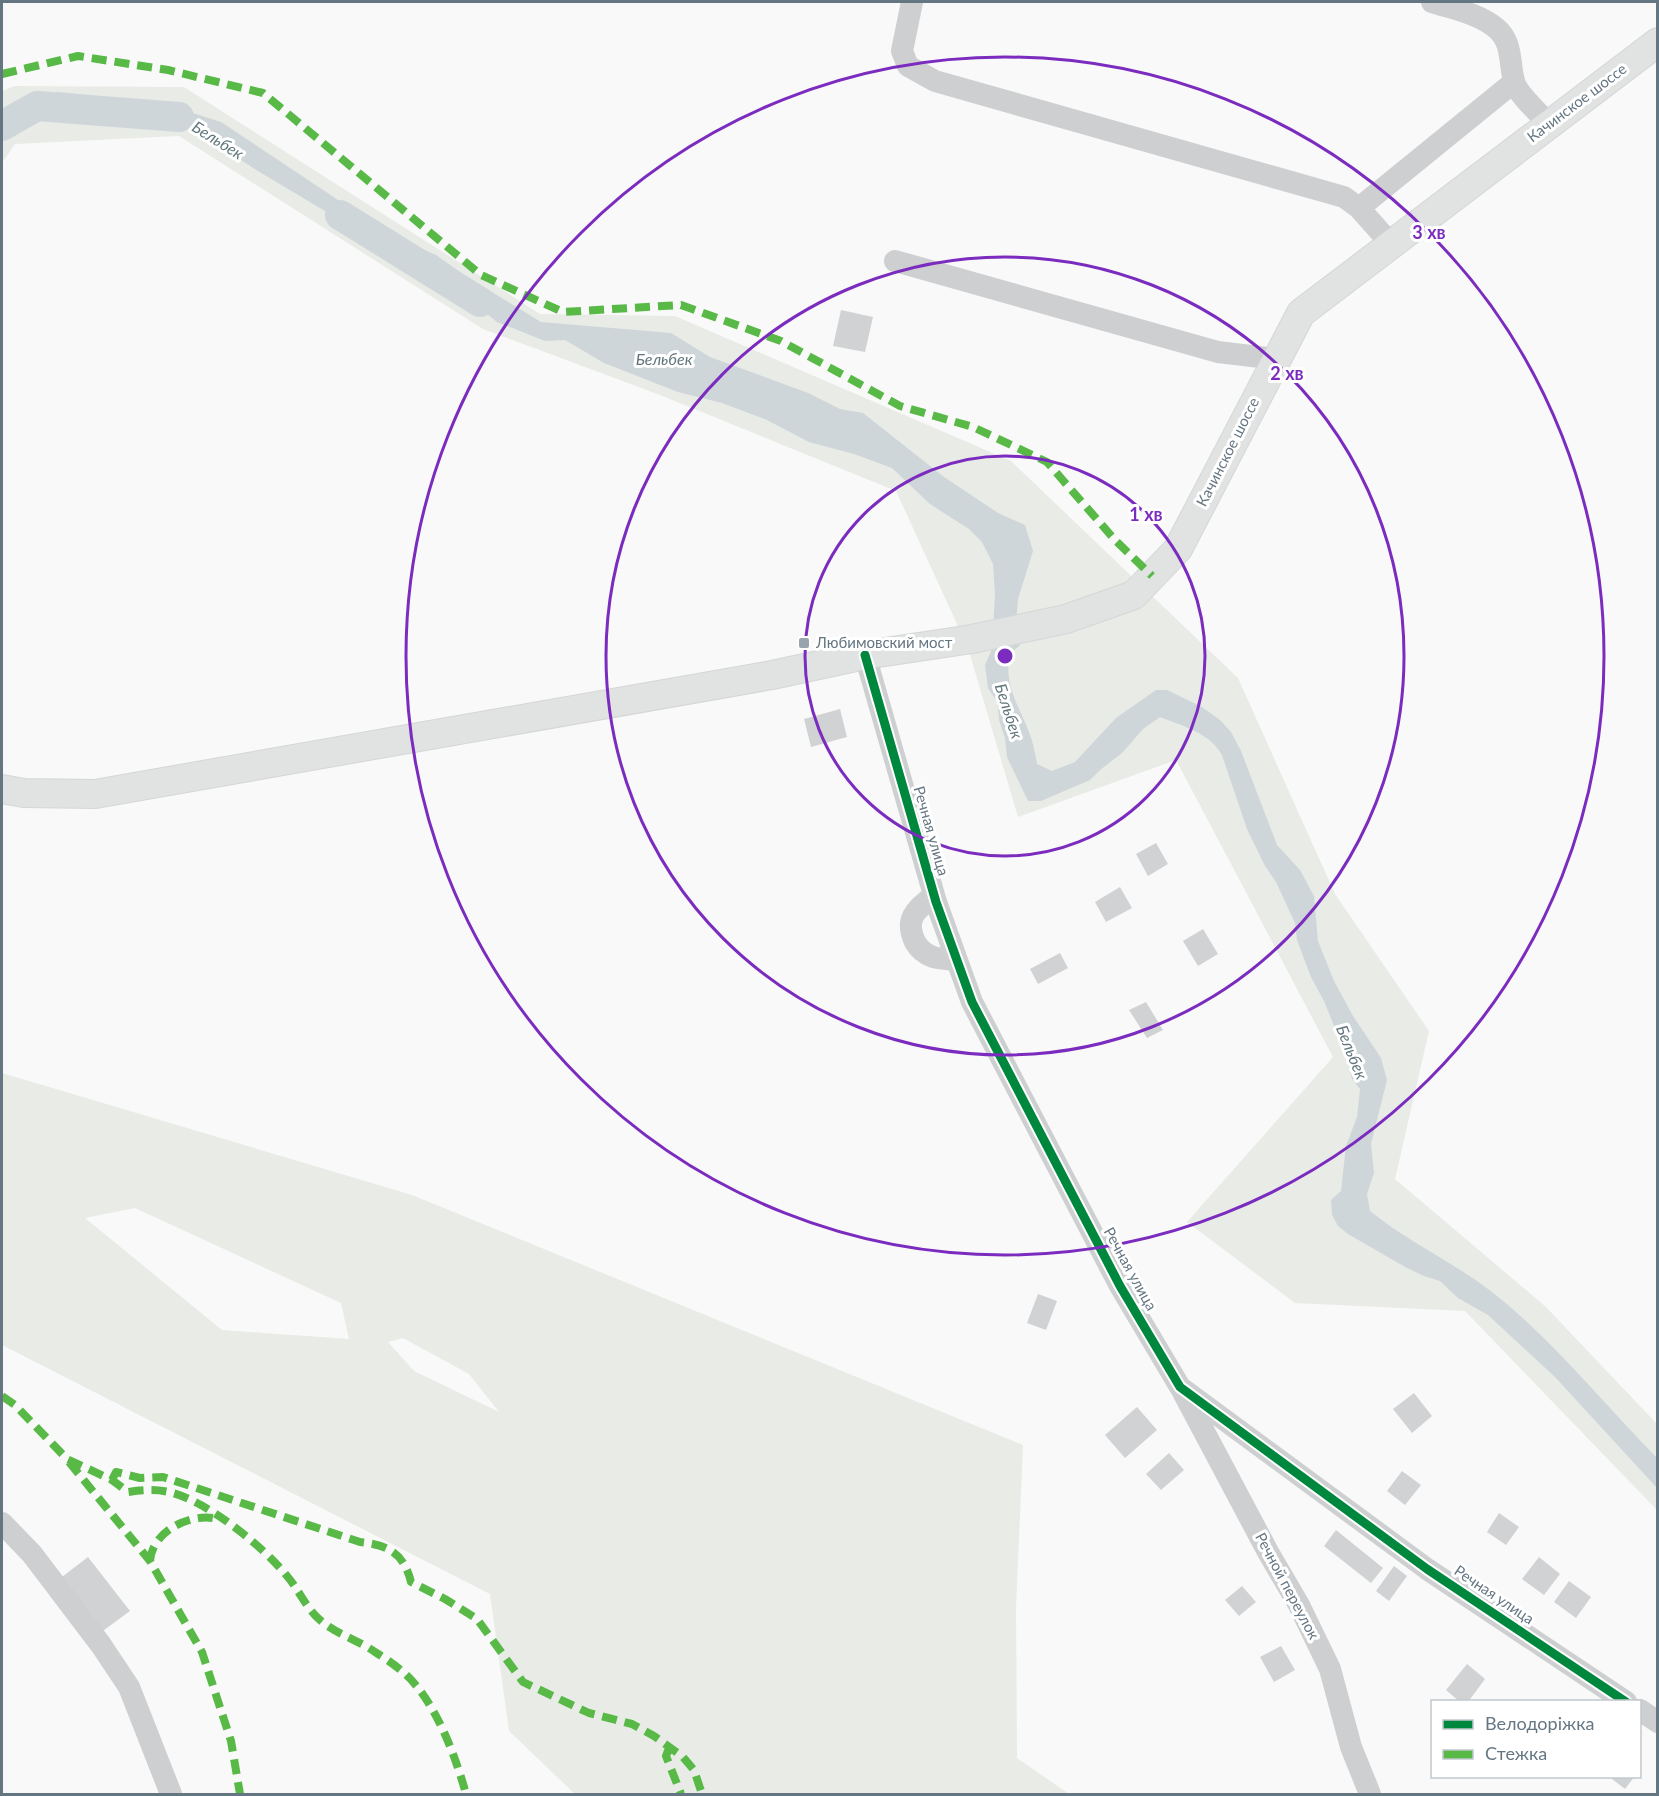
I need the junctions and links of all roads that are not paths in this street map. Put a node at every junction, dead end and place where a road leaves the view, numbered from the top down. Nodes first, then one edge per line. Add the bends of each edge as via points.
1 (912, 2) edge
2 (1432, 2) edge
3 (1658, 42) edge
4 (1514, 82) junction
5 (1549, 124) junction
6 (1359, 208) junction
7 (1391, 244) junction
8 (895, 261) dead end
9 (1276, 359) junction
10 (865, 656) junction
11 (2, 789) edge
12 (934, 895) junction
13 (956, 960) junction
14 (1180, 1387) junction
15 (2, 1523) edge
16 (1624, 1700) edge
17 (1641, 1711) edge
18 (1658, 1722) edge
19 (171, 1794) edge
20 (1370, 1794) edge

1 - 6 street via 902,51 908,66 935,81 1323,190 1344,197
2 - 4 street via 1480,18 1498,30 1508,45
3 - 5 main road, Качинское шоссе
4 - 5 street
4 - 6 street
5 - 7 main road, Качинское шоссе
6 - 7 street
7 - 9 main road, Качинское шоссе via 1301,313
8 - 9 street via 1218,352
9 - 10 main road, Качинское шоссе via 1178,549 1134,596 1065,618 972,639
10 - 11 main road, Качинское шоссе via 96,794
10 - 12 street, Речная улица
12 - 13 street, Речная улица
12 - 13 street via 919,907 910,930 919,949 933,957
13 - 14 street, Речная улица via 972,1002 1120,1286
14 - 16 street, Речная улица via 1427,1569
14 - 20 street, Речной переулок via 1330,1669 1351,1747
15 - 19 street via 32,1554 129,1687
17 - 18 street

